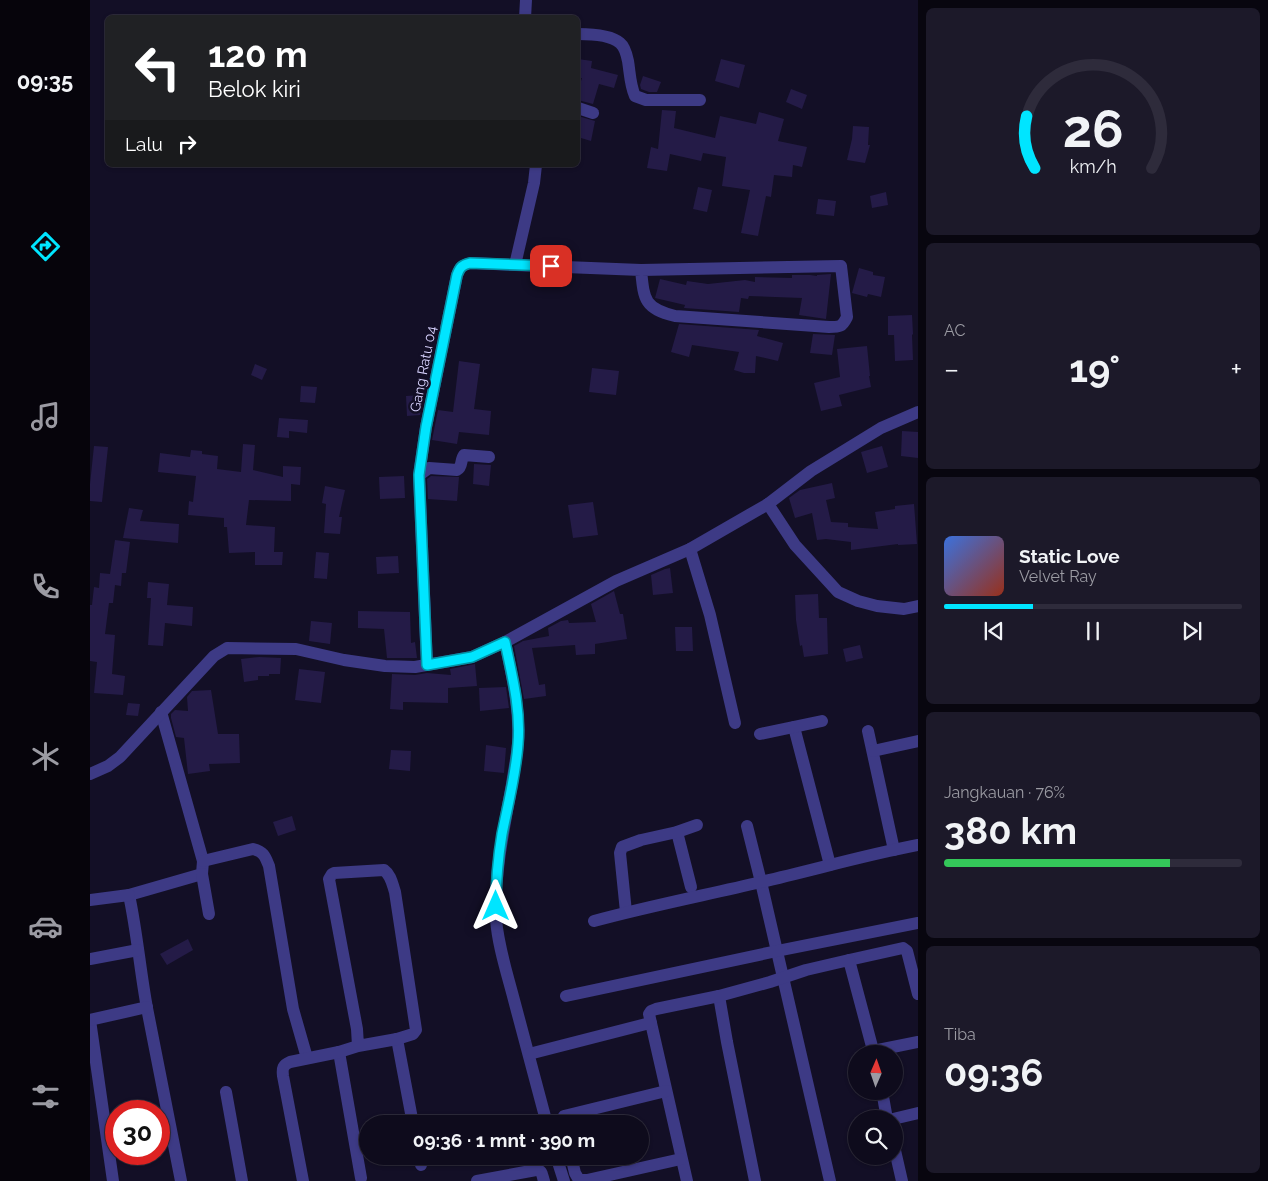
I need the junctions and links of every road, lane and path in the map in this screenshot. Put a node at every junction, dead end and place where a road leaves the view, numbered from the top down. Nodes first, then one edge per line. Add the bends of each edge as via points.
1 (526, 0) edge
2 (525, 15) edge
3 (580, 34) edge
4 (700, 100) dead end
5 (580, 109) edge
6 (594, 113) dead end
7 (536, 167) edge
8 (515, 265) junction
9 (641, 270) junction
10 (918, 412) edge
11 (489, 457) dead end
12 (419, 475) junction
13 (768, 504) junction
14 (690, 549) junction
15 (918, 606) edge
16 (505, 642) junction
17 (427, 665) junction
18 (161, 712) junction
19 (822, 721) dead end
20 (735, 723) dead end
21 (794, 727) junction
22 (868, 731) dead end
23 (760, 734) dead end
24 (918, 741) edge
25 (873, 750) junction
26 (90, 774) edge
27 (698, 825) dead end
28 (746, 826) dead end
29 (677, 832) junction
30 (918, 845) edge
31 (894, 850) junction
32 (830, 865) junction
33 (202, 868) junction
34 (761, 882) junction
35 (690, 888) dead end
36 (129, 894) junction
37 (90, 900) edge
38 (626, 912) junction
39 (210, 914) dead end
40 (594, 921) dead end
41 (918, 923) edge
42 (138, 950) junction
43 (777, 951) junction
44 (90, 959) edge
45 (848, 960) junction
46 (783, 978) junction
47 (918, 994) edge
48 (566, 996) dead end
49 (719, 996) junction
50 (147, 1007) junction
51 (90, 1020) edge
52 (651, 1023) junction
53 (397, 1039) junction
54 (918, 1042) edge
55 (872, 1045) edge
56 (903, 1045) edge
57 (358, 1046) junction
58 (339, 1052) junction
59 (529, 1054) junction
60 (307, 1058) junction
61 (666, 1091) junction
62 (226, 1092) dead end
63 (918, 1113) edge
64 (411, 1115) edge
65 (545, 1115) edge
66 (568, 1115) edge
67 (903, 1117) edge
68 (681, 1158) junction
69 (559, 1165) edge
70 (573, 1165) edge
71 (898, 1165) edge
72 (360, 1178) dead end
73 (484, 1180) edge
74 (114, 1181) edge
75 (181, 1181) edge
76 (242, 1181) edge
77 (303, 1181) edge
78 (544, 1181) edge
79 (564, 1181) edge
80 (687, 1181) edge
81 (755, 1181) edge
82 (830, 1181) edge
83 (902, 1181) edge

1 - 2 street
3 - 4 street via 598,35 620,43 628,61 635,96 646,100
5 - 6 street
7 - 8 street
8 - 9 street
8 - 12 street, Gang Ratu 04 via 470,263 459,269
9 - 9 street via 841,266 847,318 839,327 829,327 675,316 653,308 646,298
10 - 13 street via 881,428 805,476
11 - 12 street via 464,455 457,470 429,468
12 - 17 street, Gang Ratu 04
13 - 14 street
13 - 15 street via 796,545 838,592 858,602 877,606 904,609
14 - 16 street via 616,581
14 - 20 street via 710,615
16 - 17 street via 472,657
16 - 59 street via 518,714 518,743 496,879 496,920 504,965
17 - 18 street via 415,668 385,666 296,649 228,648 214,656
18 - 26 street via 120,757
18 - 33 street
19 - 21 street
21 - 23 street
21 - 32 street
22 - 25 street
24 - 25 street
25 - 31 street
27 - 29 street
28 - 34 street
29 - 35 street
29 - 38 street via 622,847
30 - 31 street
31 - 32 street
32 - 34 street
33 - 36 street
33 - 39 street
33 - 60 street via 253,850 266,856 293,1009
34 - 38 street
34 - 43 street
36 - 37 street
36 - 42 street
38 - 40 street
41 - 43 street
42 - 44 street
42 - 50 street
43 - 46 street
43 - 48 street
45 - 46 street
45 - 47 street via 903,948 907,951
45 - 55 street
46 - 49 street
46 - 82 street
49 - 52 street via 656,1009 651,1011
49 - 81 street
50 - 51 street
50 - 75 street
51 - 74 street
52 - 59 street
52 - 61 street
53 - 57 street
53 - 57 street via 416,1030 391,878 384,870 334,873 329,879
53 - 64 street
54 - 56 street
57 - 58 street
58 - 60 street
58 - 72 street
59 - 65 street
60 - 77 street via 285,1064 282,1068
61 - 66 street
61 - 68 street
62 - 76 street
63 - 67 street
68 - 70 street via 587,1180 579,1180
68 - 80 street
69 - 79 street
71 - 83 street
73 - 78 street via 539,1170

